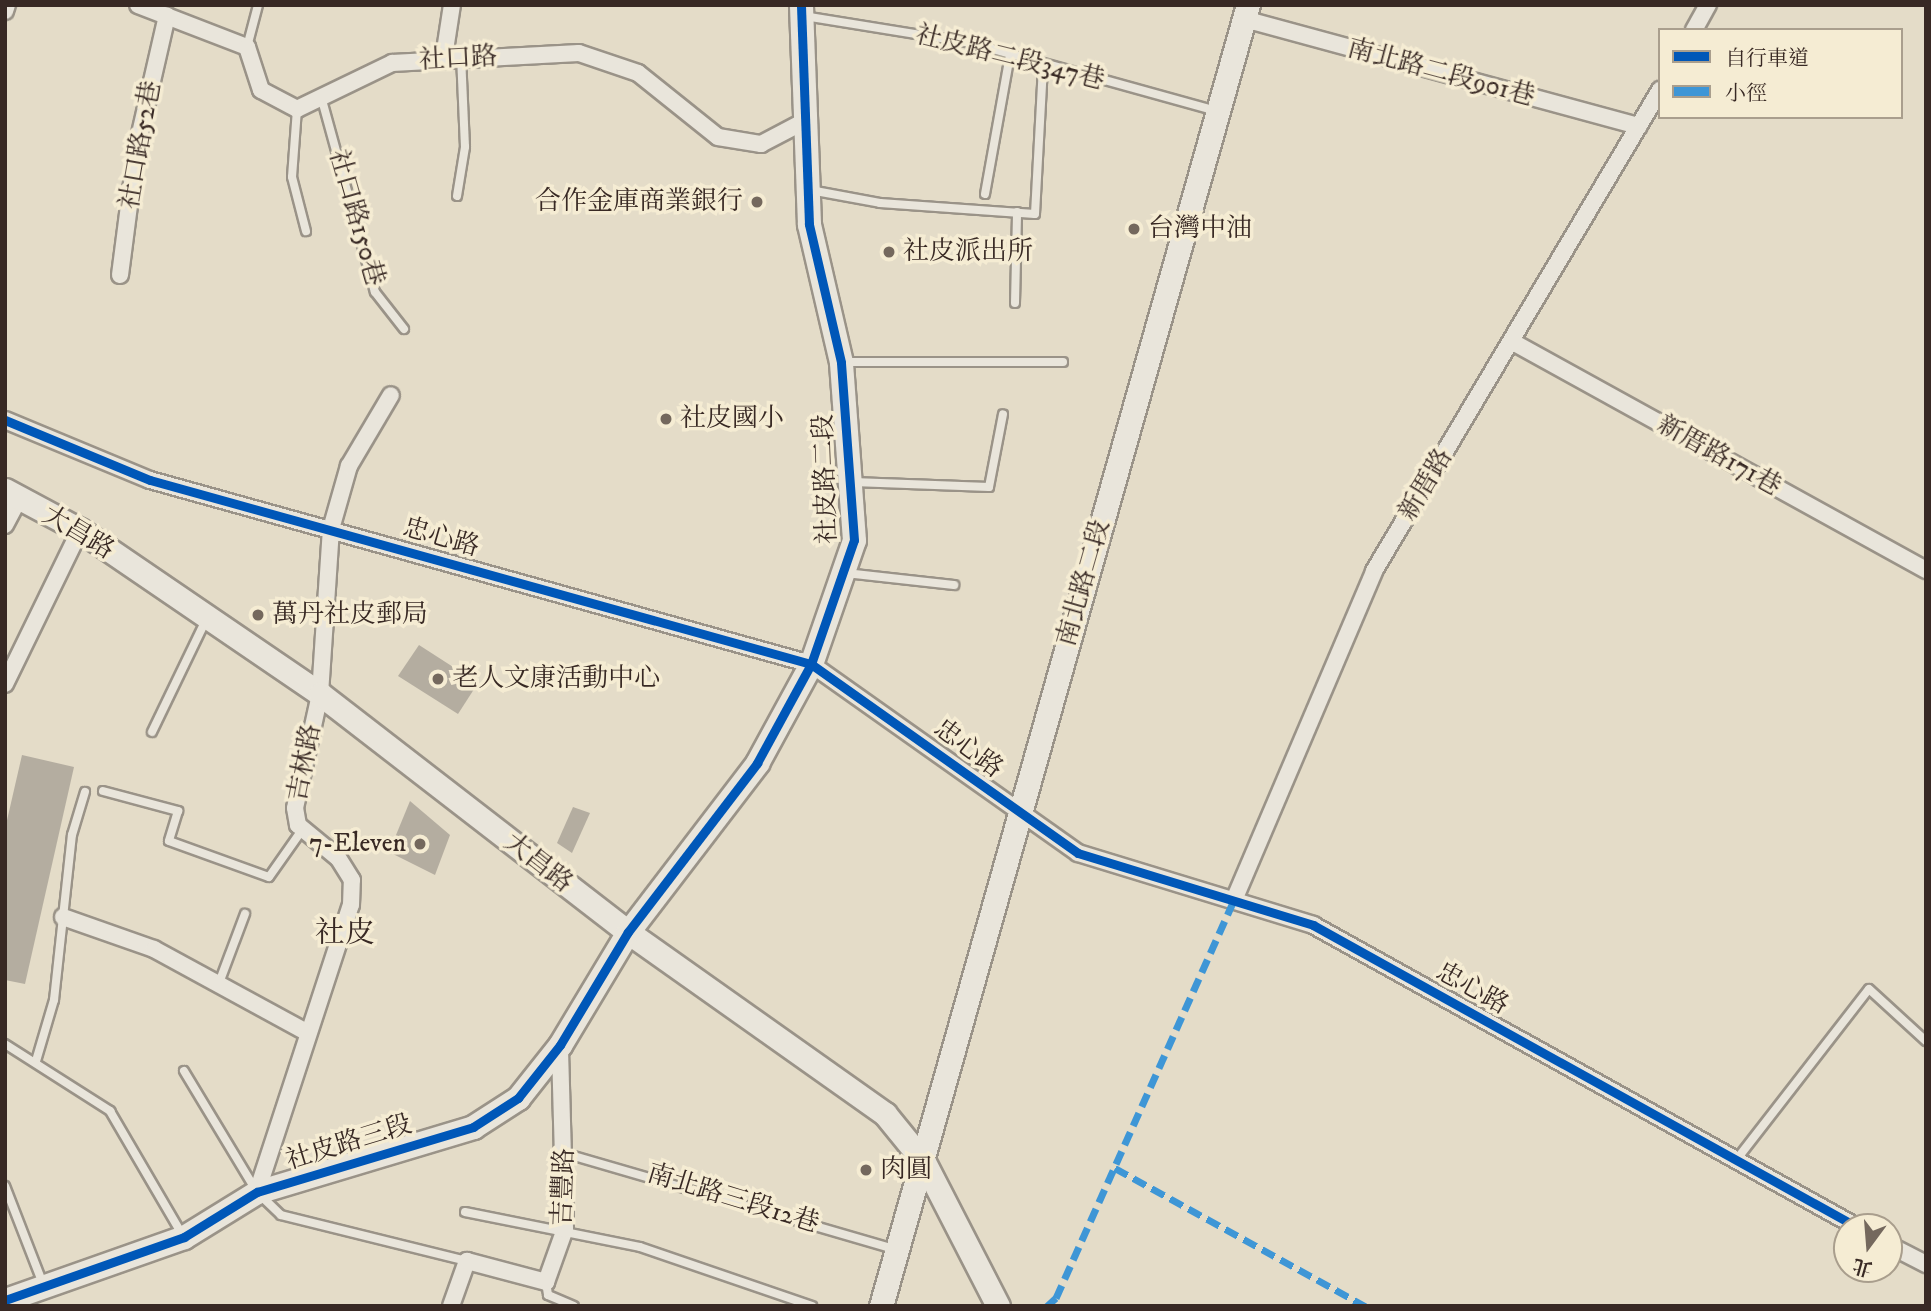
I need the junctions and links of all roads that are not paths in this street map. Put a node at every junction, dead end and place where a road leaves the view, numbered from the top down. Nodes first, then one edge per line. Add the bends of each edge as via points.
1 (6, 5) edge
2 (138, 5) edge
3 (258, 5) edge
4 (452, 5) edge
5 (1708, 5) edge
6 (801, 10) edge
7 (5, 11) edge
8 (1246, 12) edge
9 (167, 16) junction
10 (1695, 28) edge
11 (247, 47) junction
12 (1010, 55) junction
13 (461, 57) junction
14 (444, 58) junction
15 (1043, 64) junction
16 (1658, 93) edge
17 (322, 100) junction
18 (297, 109) junction
19 (1216, 111) junction
20 (801, 123) junction
21 (1639, 126) junction
22 (806, 189) junction
23 (985, 194) dead end
24 (457, 196) dead end
25 (1017, 212) junction
26 (306, 231) dead end
27 (120, 275) dead end
28 (1015, 303) dead end
29 (404, 329) dead end
30 (1513, 342) junction
31 (841, 362) junction
32 (1063, 362) dead end
33 (391, 396) dead end
34 (1003, 414) dead end
35 (5, 420) edge
36 (851, 482) junction
37 (12, 495) edge
38 (5, 525) edge
39 (331, 528) junction
40 (80, 530) junction
41 (1926, 570) edge
42 (845, 573) junction
43 (954, 586) dead end
44 (207, 618) junction
45 (811, 664) junction
46 (5, 684) edge
47 (320, 694) junction
48 (152, 732) dead end
49 (103, 791) dead end
50 (85, 792) dead end
51 (1019, 813) junction
52 (302, 830) junction
53 (1234, 900) junction
54 (245, 914) dead end
55 (63, 917) junction
56 (628, 933) junction
57 (219, 983) junction
58 (306, 1032) junction
59 (1926, 1041) edge
60 (5, 1044) edge
61 (560, 1045) junction
62 (36, 1061) junction
63 (184, 1070) dead end
64 (567, 1154) junction
65 (1737, 1159) junction
66 (924, 1161) junction
67 (5, 1186) edge
68 (257, 1192) junction
69 (465, 1212) dead end
70 (1833, 1213) edge
71 (565, 1229) junction
72 (184, 1237) junction
73 (897, 1250) junction
74 (1903, 1252) edge
75 (467, 1261) junction
76 (1926, 1264) edge
77 (546, 1282) junction
78 (44, 1286) junction
79 (5, 1300) edge
80 (451, 1306) edge
81 (574, 1306) edge
82 (812, 1306) edge
83 (881, 1306) edge
84 (998, 1306) edge

1 - 7 street
2 - 9 street
3 - 11 lane
4 - 14 street
5 - 10 street
6 - 12 lane, 社皮路二段347巷
6 - 20 street, 社皮路二段
8 - 19 street, 南北路二段
8 - 21 street, 南北路二段901巷
9 - 11 street
9 - 27 street, 社口路52巷 via 136,151
11 - 18 street via 261,90
12 - 15 lane, 社皮路二段347巷
12 - 23 lane
13 - 14 street, 社口路
13 - 20 street, 社口路 via 579,53 638,73 718,137 761,144
13 - 24 lane via 465,147
14 - 17 street, 社口路 via 392,63
15 - 19 lane, 社皮路二段347巷
15 - 25 lane via 1035,214
16 - 21 street, 新厝路
17 - 18 street, 社口路
17 - 29 lane, 社口路150巷 via 375,292
18 - 26 lane via 292,177
19 - 51 street, 南北路二段
20 - 22 street, 社皮路二段
21 - 30 street, 新厝路
22 - 25 lane via 880,203
22 - 31 street, 社皮路二段
25 - 28 lane
30 - 41 street, 新厝路171巷
30 - 53 street, 新厝路 via 1374,571
31 - 32 lane
31 - 36 street, 社皮路二段
33 - 39 street, 吉林路 via 349,466
34 - 36 lane via 989,487
35 - 39 street, 忠心路 via 150,480
36 - 42 street, 社皮路二段 via 854,540
37 - 38 street
37 - 40 street, 大昌路
39 - 45 street, 忠心路
39 - 47 street, 吉林路
40 - 44 street, 大昌路
40 - 46 street
42 - 43 lane
42 - 45 street, 社皮路二段
44 - 47 street, 大昌路
44 - 48 lane
45 - 51 street, 忠心路
45 - 56 street, 社皮路二段 via 757,763
47 - 52 street, 吉林路 via 295,808
47 - 56 street, 大昌路
49 - 52 lane via 178,811 169,841 269,877
50 - 55 lane via 72,835
51 - 53 street, 忠心路 via 1078,853
51 - 66 street, 南北路二段
52 - 58 street, 吉林路 via 338,858 352,880 351,905
53 - 65 street, 忠心路 via 1313,925
54 - 57 lane
55 - 57 street via 154,949
55 - 62 lane via 54,1000
56 - 61 street, 社皮路三段
56 - 66 street, 大昌路 via 885,1114
57 - 58 street
58 - 68 street, 吉林路
59 - 65 lane via 1869,989
60 - 62 lane
61 - 64 street, 吉豐路
61 - 68 street, 社皮路三段 via 518,1098 473,1127
62 - 72 lane via 110,1111
63 - 68 lane
64 - 71 street, 吉豐路
64 - 73 lane, 南北路三段12巷
65 - 70 street, 忠心路
66 - 73 street, 南北路二段
66 - 84 street, 大昌路
67 - 78 lane
68 - 72 street, 社皮路三段
68 - 75 lane via 281,1215
69 - 71 lane
71 - 77 street, 吉豐路
71 - 82 lane
72 - 78 street, 社皮路三段
73 - 83 street, 南北路二段
74 - 76 street
75 - 77 street
75 - 80 street
77 - 81 lane via 548,1295
78 - 79 street, 社皮路三段

